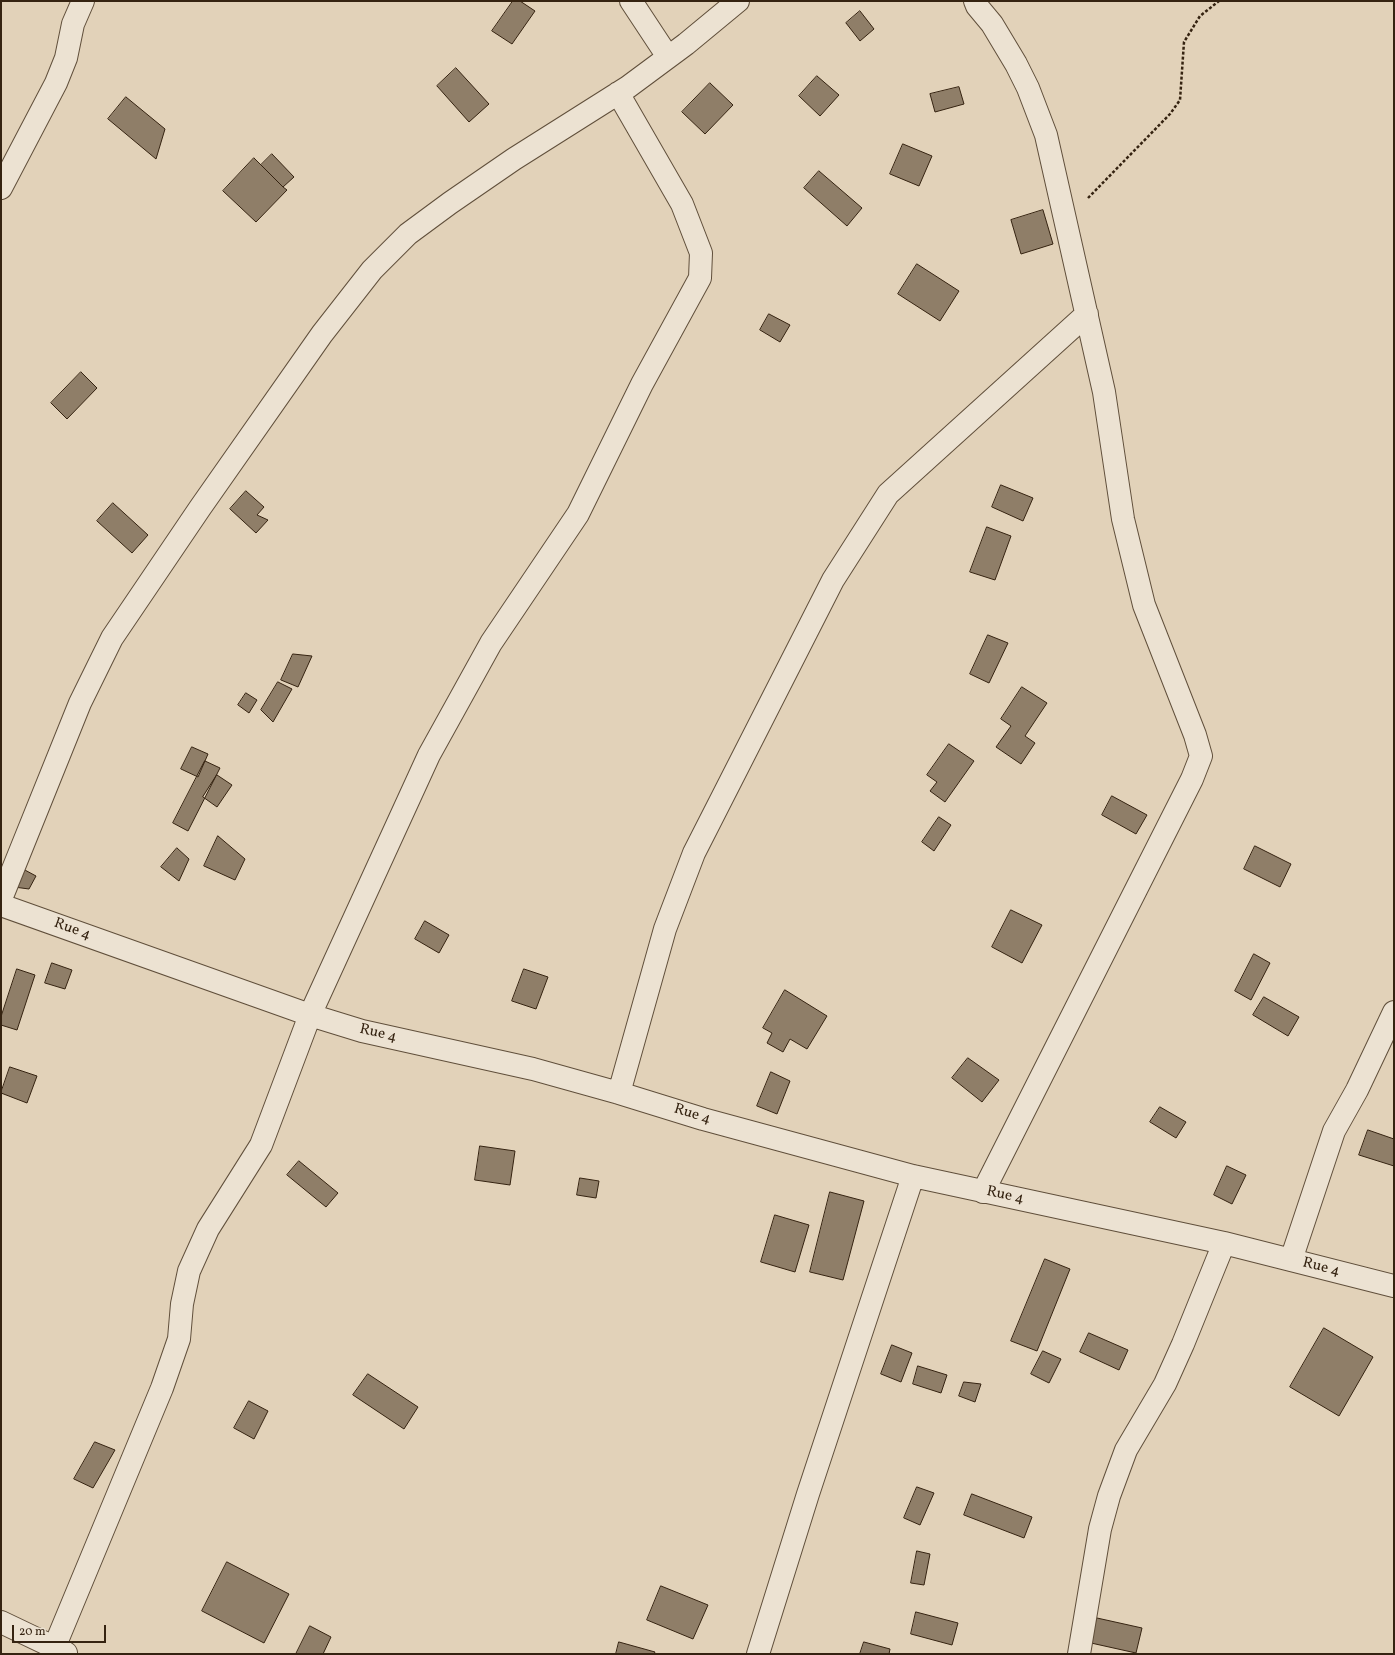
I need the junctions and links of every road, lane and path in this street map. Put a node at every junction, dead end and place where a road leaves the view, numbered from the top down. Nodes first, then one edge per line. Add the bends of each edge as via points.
1 (83, 1) edge
2 (631, 1) edge
3 (738, 1) edge
4 (975, 1) edge
5 (1219, 1) edge
6 (668, 58) junction
7 (618, 93) junction
8 (1, 188) edge
9 (1066, 221) junction
10 (1087, 314) junction
11 (1, 899) edge
12 (1, 905) edge
13 (1394, 1012) edge
14 (310, 1015) junction
15 (619, 1093) junction
16 (912, 1176) junction
17 (983, 1192) junction
18 (1224, 1244) junction
19 (1291, 1260) junction
20 (1394, 1286) edge
21 (1, 1622) edge
22 (60, 1651) edge
23 (758, 1654) edge
24 (1079, 1654) edge

1 - 8 street via 73,24 66,58 56,83
2 - 6 street
3 - 6 street
4 - 9 street via 996,30 1028,88 1046,136
5 - 9 path via 1200,16 1184,42 1180,100 1170,114
6 - 7 street
7 - 11 street via 514,159 408,234 372,270 331,322 204,501 112,638 80,703
7 - 14 street via 682,204 701,253 700,278 642,384 578,514 491,643 429,756
9 - 10 street
10 - 15 street via 888,494 832,580 694,853 665,929
10 - 17 street via 1104,392 1123,519 1144,605 1201,756 1192,779
12 - 14 street, Rue 4
13 - 19 street via 1357,1090 1334,1131
14 - 15 street, Rue 4 via 362,1032 533,1069
14 - 22 street via 260,1145 208,1229 189,1271 182,1304 179,1339
15 - 16 street, Rue 4 via 704,1120
16 - 17 street, Rue 4
16 - 23 street
17 - 18 street, Rue 4
18 - 19 street, Rue 4
18 - 24 street via 1165,1384 1126,1450 1109,1496 1100,1529
19 - 20 street, Rue 4
21 - 22 street

